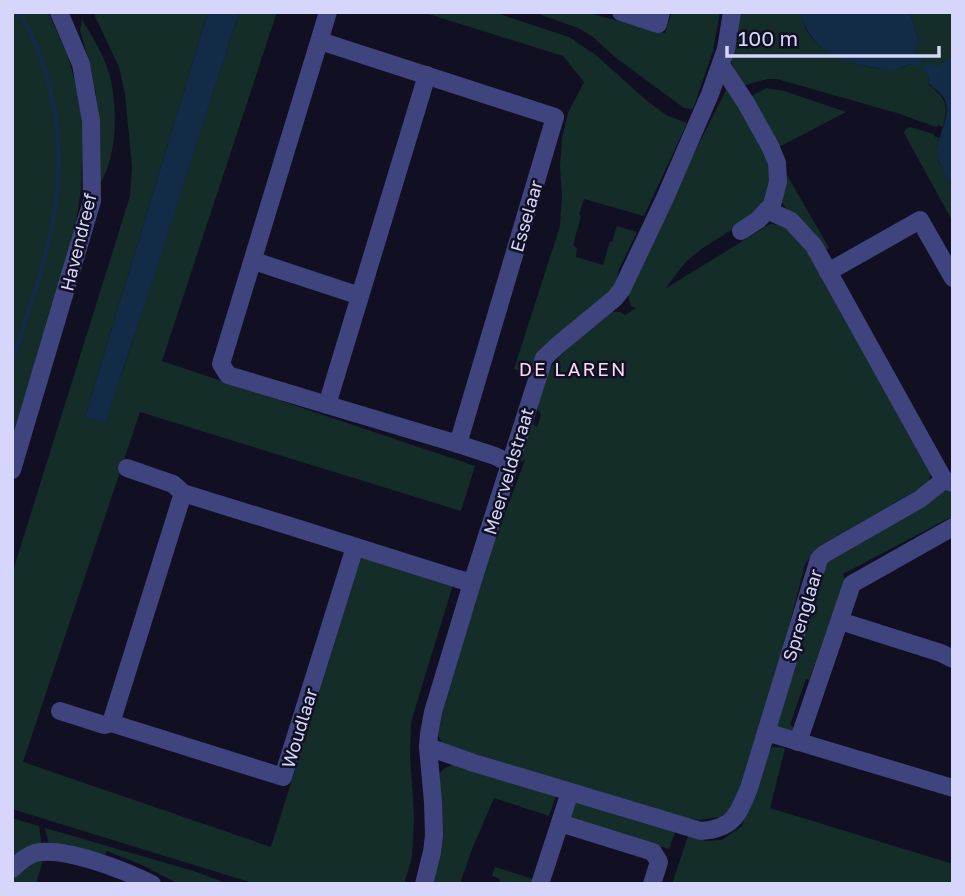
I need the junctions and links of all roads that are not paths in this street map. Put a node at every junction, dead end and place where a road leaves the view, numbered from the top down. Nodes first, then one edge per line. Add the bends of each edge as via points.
1 (59, 12) edge
2 (328, 12) edge
3 (621, 12) edge
4 (662, 12) edge
5 (732, 12) edge
6 (320, 41) junction
7 (721, 65) junction
8 (427, 75) junction
9 (767, 210) junction
10 (741, 231) dead end
11 (254, 261) junction
12 (828, 272) junction
13 (953, 278) edge
14 (360, 296) junction
15 (327, 405) junction
16 (458, 444) junction
17 (509, 463) junction
18 (127, 468) dead end
19 (12, 470) edge
20 (948, 482) edge
21 (183, 493) junction
22 (953, 527) edge
23 (355, 547) junction
24 (472, 583) junction
25 (840, 621) junction
26 (953, 659) edge
27 (60, 711) dead end
28 (111, 723) junction
29 (766, 732) junction
30 (798, 742) junction
31 (428, 747) junction
32 (953, 788) edge
33 (570, 792) junction
34 (560, 823) junction
35 (12, 869) edge
36 (152, 884) edge
37 (424, 884) edge
38 (540, 884) edge
39 (652, 884) edge

1 - 19 street, Havendreef via 81,64 91,121 92,201
2 - 6 street
3 - 4 street via 658,24
5 - 7 street, Meerveldstraat
6 - 8 street, Esselaar
6 - 11 street
7 - 9 street via 777,163 778,182
7 - 17 street, Meerveldstraat via 622,289 544,358
8 - 14 street
8 - 16 street, Esselaar via 555,117
9 - 10 street
9 - 12 street, Sprenglaar via 791,221 814,246
11 - 14 street
11 - 15 street via 221,364 228,375
12 - 13 street via 920,220
12 - 20 street, Sprenglaar
14 - 15 street
15 - 16 street
16 - 17 street
17 - 24 street, Meerveldstraat
18 - 21 street via 173,484
20 - 29 street, Sprenglaar via 820,559
21 - 23 street
21 - 28 street
22 - 25 street, Sprenglaar via 852,584
23 - 24 street
23 - 28 street, Woudlaar via 284,776
24 - 31 street, Meerveldstraat via 433,712
25 - 26 street
25 - 30 street, Sprenglaar
27 - 28 street, Woudlaar via 104,725
29 - 30 street
29 - 33 street, Sprenglaar via 740,812 717,830 701,831
30 - 32 street
31 - 33 street, Sprenglaar
31 - 37 street, Meerveldstraat via 433,835
33 - 34 street
34 - 38 street
34 - 39 street via 653,852 659,862
35 - 36 street via 35,853 52,852 114,866

